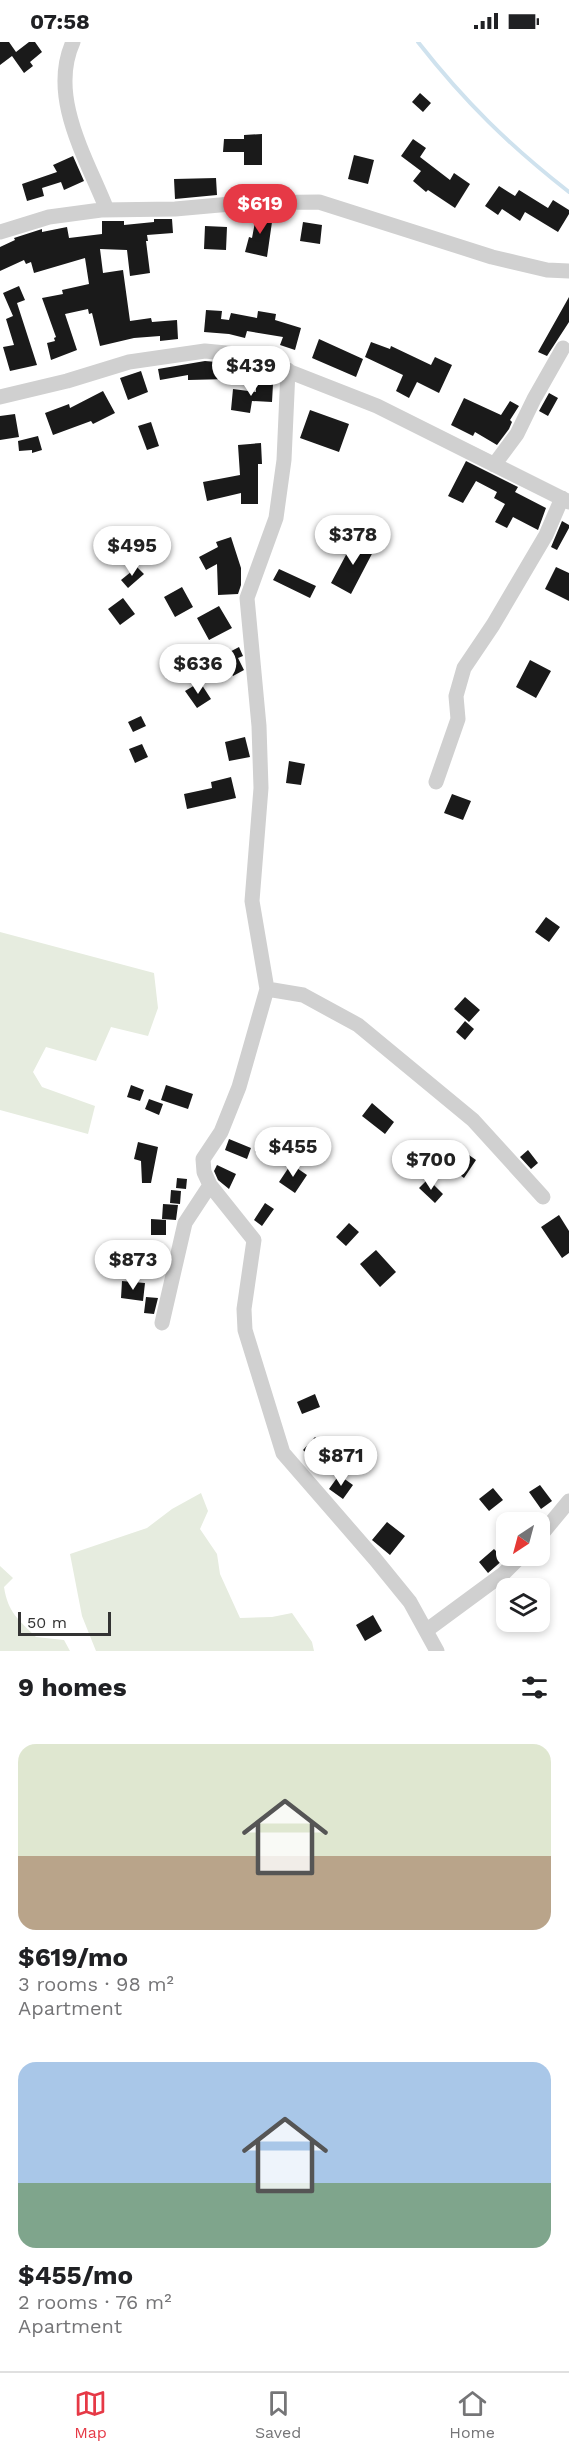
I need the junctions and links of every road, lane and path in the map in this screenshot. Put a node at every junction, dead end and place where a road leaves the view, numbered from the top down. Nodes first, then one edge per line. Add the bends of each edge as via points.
1 (73, 42) edge
2 (107, 210) junction
3 (0, 232) edge
4 (569, 271) edge
5 (563, 348) dead end
6 (288, 370) junction
7 (0, 398) edge
8 (494, 465) junction
9 (566, 500) edge
10 (436, 782) dead end
11 (267, 989) junction
12 (210, 1185) junction
13 (543, 1197) dead end
14 (162, 1323) dead end
15 (569, 1502) edge
16 (550, 1524) edge
17 (511, 1566) edge
18 (428, 1630) junction
19 (437, 1651) edge

1 - 2 street via 65,64 65,97
2 - 3 street via 49,217
2 - 4 street via 319,202 492,257
5 - 8 street via 518,434
6 - 7 street via 247,355 205,351 129,362
6 - 8 street via 377,406
6 - 11 street via 284,460 276,518 247,598 261,788 252,901
8 - 9 street
9 - 10 street via 464,668 456,696 458,719
11 - 12 street via 239,1087 221,1132 203,1159
11 - 13 street via 303,995 358,1025 473,1120
12 - 14 street via 185,1223
12 - 18 street via 254,1240 244,1309 245,1330 283,1453 375,1559
15 - 16 street
17 - 18 street
18 - 19 street

